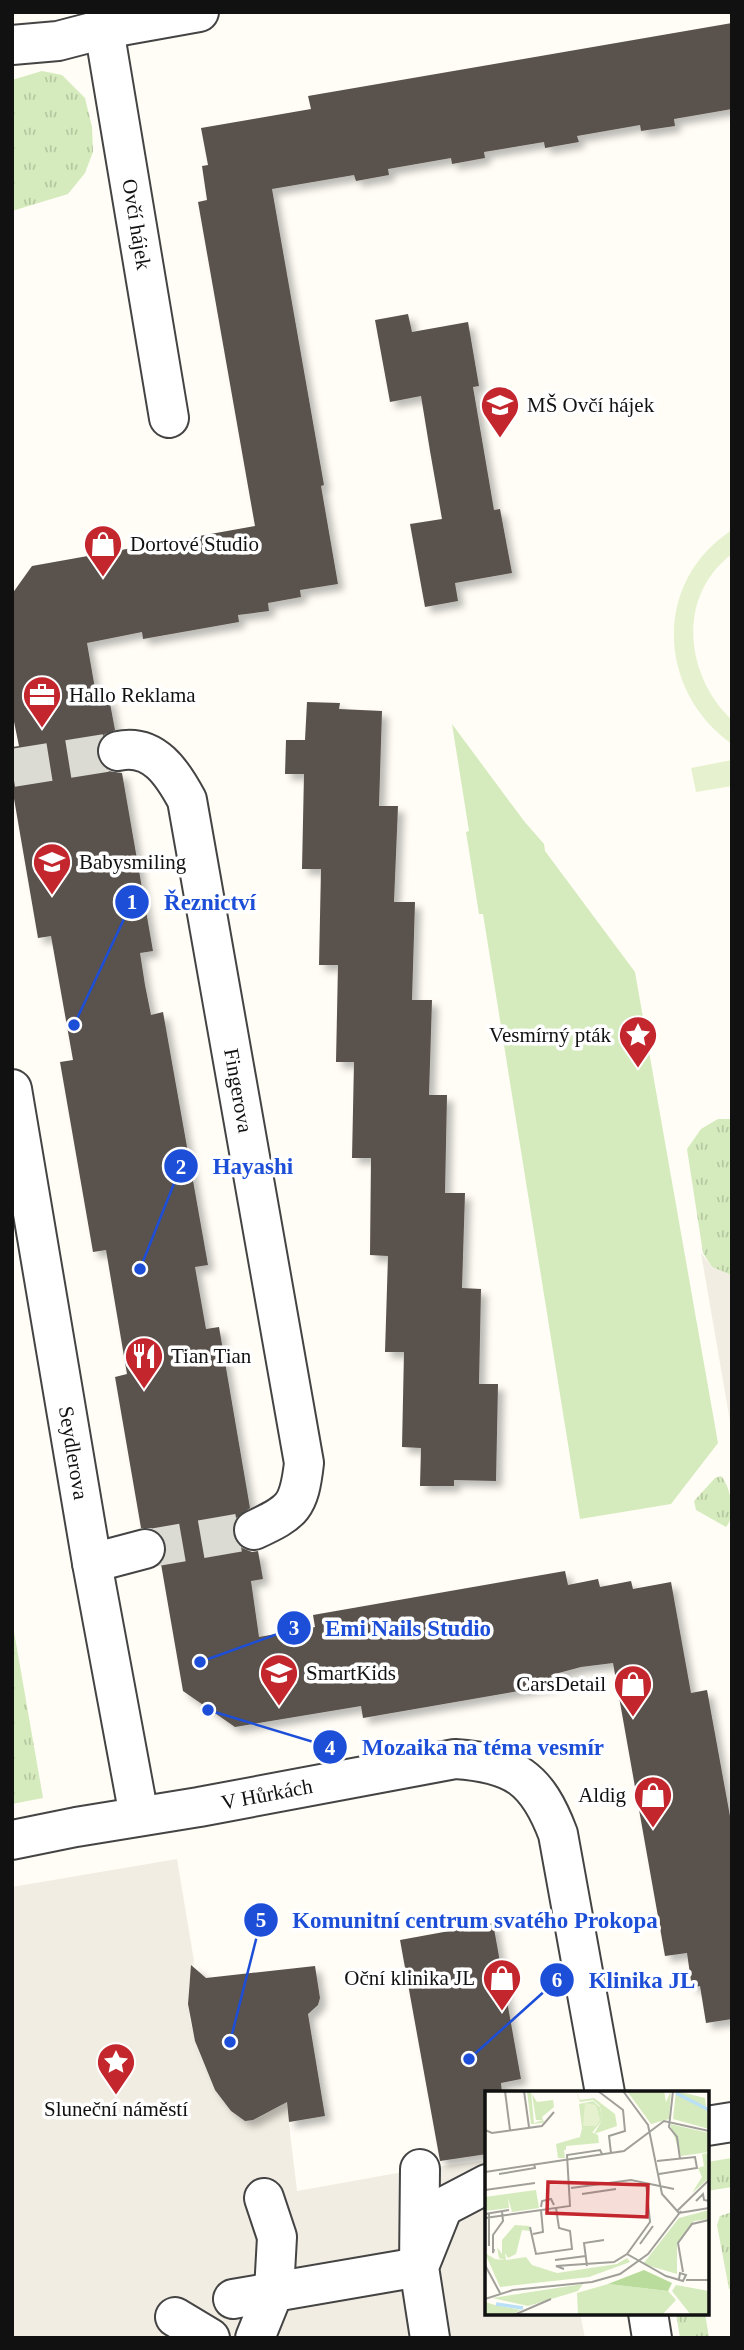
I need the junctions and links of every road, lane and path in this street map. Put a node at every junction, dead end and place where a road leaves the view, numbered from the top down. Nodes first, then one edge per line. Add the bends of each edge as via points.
1 (199, 12) edge
2 (104, 29) junction
3 (12, 46) edge
4 (169, 418) dead end
5 (118, 751) tunnel mouth
6 (12, 1089) edge
7 (254, 1530) tunnel mouth
8 (145, 1549) tunnel mouth
9 (92, 1563) junction
10 (139, 1816) junction
11 (12, 1840) edge
12 (605, 2091) edge
13 (732, 2122) edge
14 (709, 2126) edge
15 (420, 2169) dead end
16 (485, 2185) edge
17 (264, 2197) dead end
18 (419, 2267) junction
19 (274, 2291) junction
20 (648, 2315) edge
21 (175, 2317) dead end
22 (210, 2338) edge
23 (241, 2338) edge
24 (255, 2338) edge
25 (430, 2338) edge
26 (652, 2338) edge

1 - 2 street
2 - 3 street
2 - 4 street, Ovčí hájek
5 - 7 street, Fingerova via 150,753 172,773 187,800 304,1463 301,1491 285,1516
6 - 9 street, Seydlerova
8 - 9 street
9 - 10 street, Seydlerova
10 - 11 street, V Hůrkách
10 - 12 street, V Hůrkách via 455,1759 480,1761 521,1776 536,1789 558,1834
13 - 14 street
15 - 18 street
16 - 18 street via 443,2207
17 - 19 street via 277,2237
18 - 19 street
18 - 25 street
19 - 23 street via 229,2285
19 - 24 street
20 - 26 street
21 - 22 street

